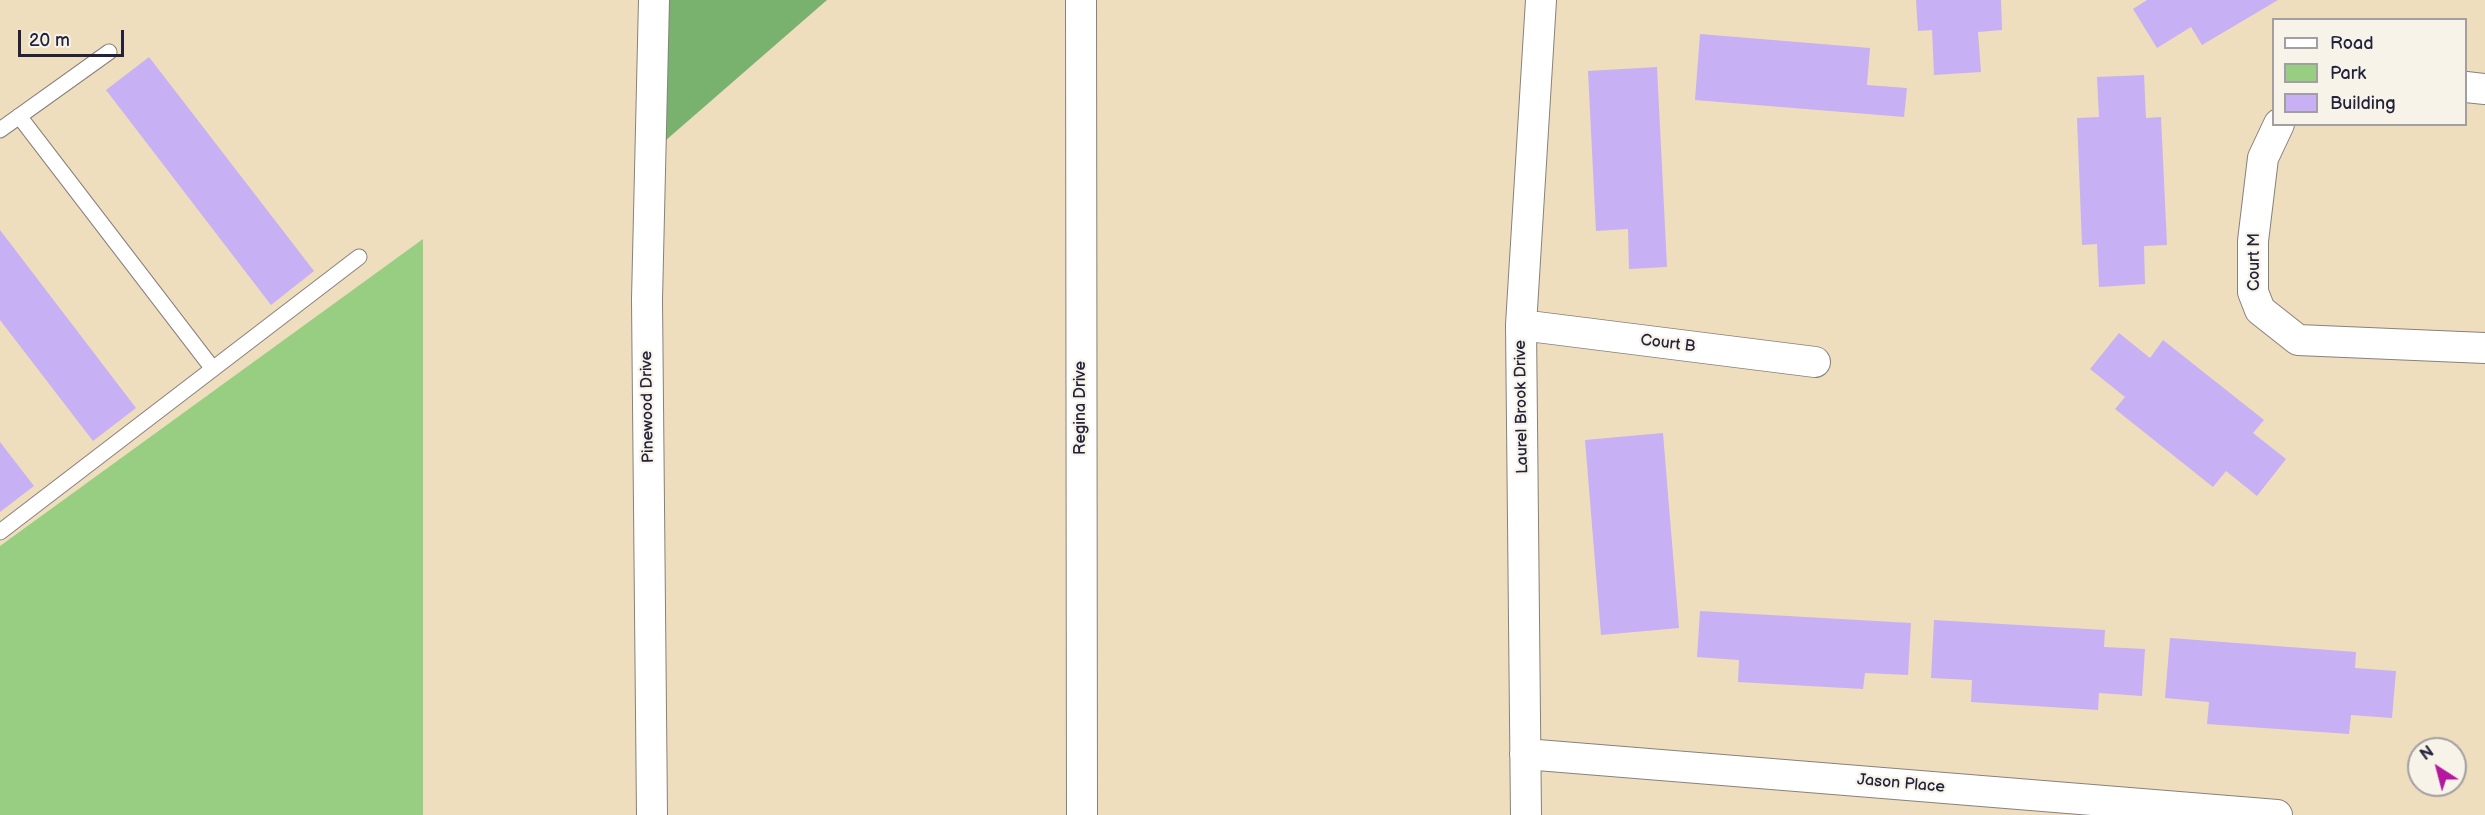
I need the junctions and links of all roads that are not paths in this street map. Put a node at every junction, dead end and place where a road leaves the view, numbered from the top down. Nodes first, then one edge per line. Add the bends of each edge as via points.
1 (654, 0) edge
2 (1081, 0) edge
3 (1540, 0) edge
4 (109, 52) dead end
5 (2467, 87) edge
6 (2485, 89) edge
7 (19, 116) junction
8 (2278, 126) edge
9 (0, 130) edge
10 (359, 257) dead end
11 (1521, 326) junction
12 (2485, 348) edge
13 (1815, 362) dead end
14 (213, 369) junction
15 (0, 532) edge
16 (1525, 754) junction
17 (652, 815) edge
18 (1082, 815) edge
19 (1526, 815) edge
20 (2277, 815) edge

1 - 17 street, Pinewood Drive via 647,300
2 - 18 street, Regina Drive
3 - 11 street, Laurel Brook Drive
4 - 7 lane
5 - 6 street
7 - 9 lane
7 - 14 lane
8 - 12 street, Court M via 2263,158 2253,241 2253,292 2260,310 2298,340
10 - 14 lane
11 - 13 street, Court B
11 - 16 street, Laurel Brook Drive
14 - 15 lane
16 - 19 street, Laurel Brook Drive
16 - 20 street, Jason Place

